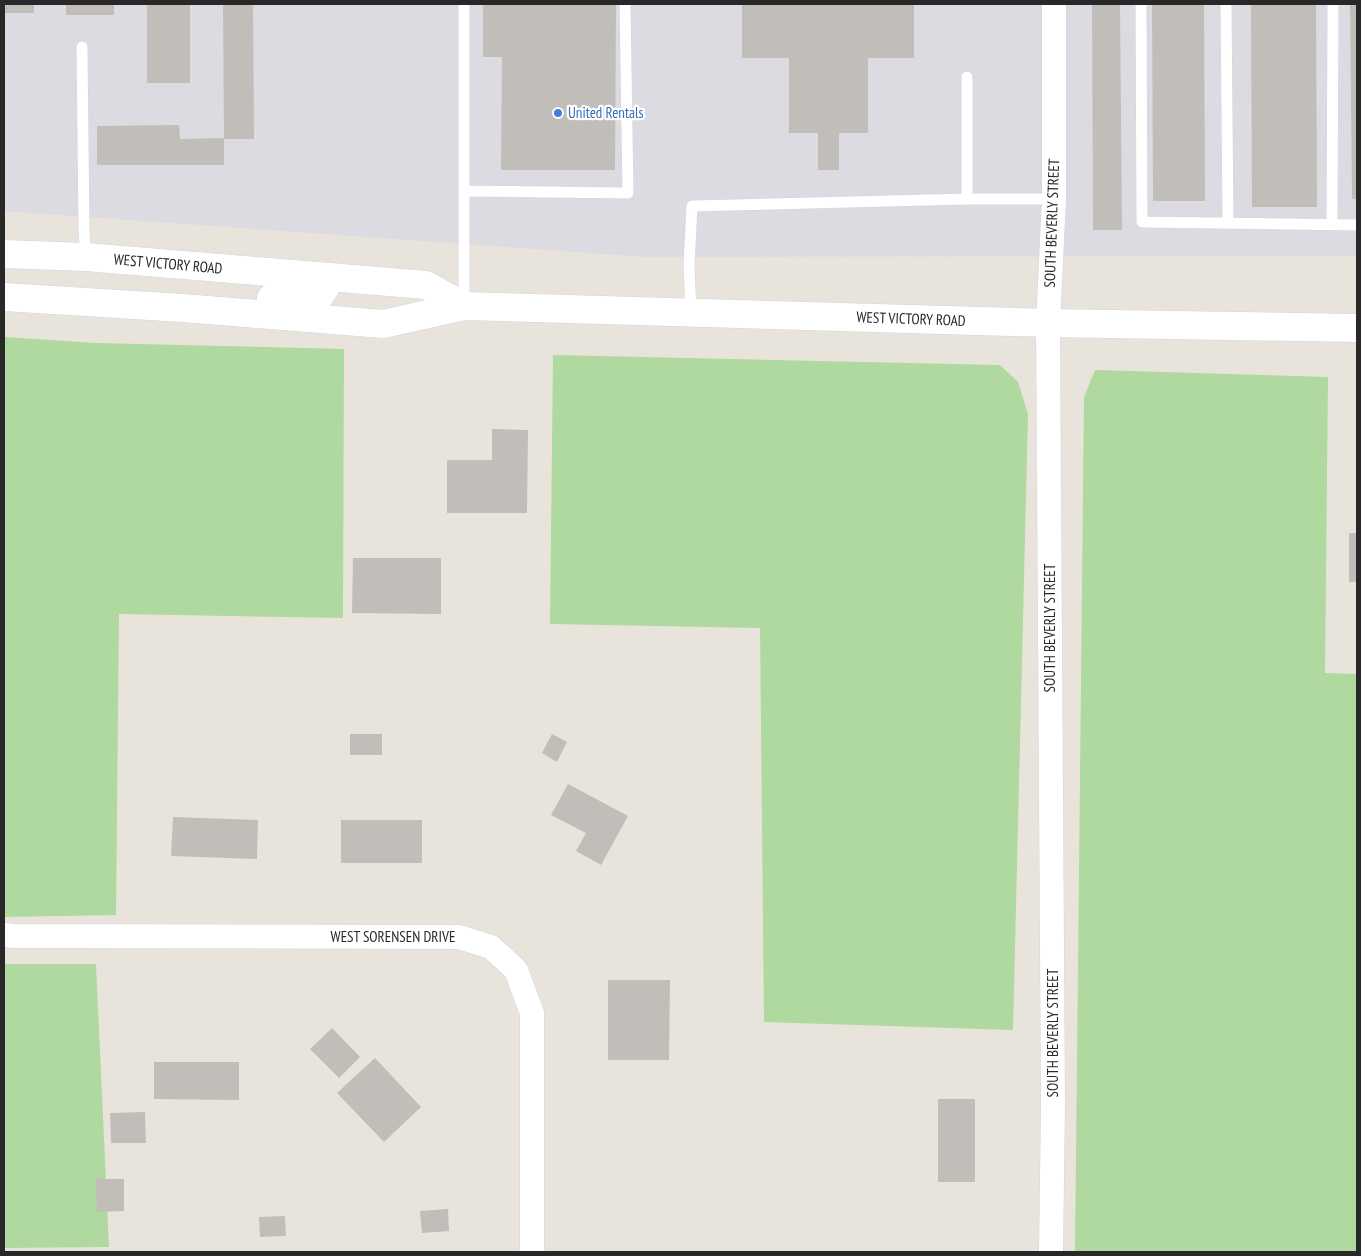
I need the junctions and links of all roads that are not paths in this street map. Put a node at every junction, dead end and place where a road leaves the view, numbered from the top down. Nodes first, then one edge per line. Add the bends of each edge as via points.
1 (464, 4) edge
2 (625, 4) edge
3 (1054, 4) edge
4 (1141, 4) edge
5 (1226, 4) edge
6 (1333, 4) edge
7 (82, 47) dead end
8 (967, 77) dead end
9 (465, 191) junction
10 (968, 199) junction
11 (1054, 199) junction
12 (1228, 223) junction
13 (1332, 225) junction
14 (1357, 225) edge
15 (4, 254) edge
16 (86, 257) junction
17 (332, 278) junction
18 (4, 296) edge
19 (464, 306) junction
20 (183, 308) junction
21 (691, 312) junction
22 (1048, 323) junction
23 (1357, 328) edge
24 (4, 935) edge
25 (532, 1252) edge
26 (1051, 1252) edge

1 - 9 lane
2 - 9 lane via 628,193
3 - 11 street, SOUTH BEVERLY STREET
4 - 12 lane via 1142,222
5 - 12 lane
6 - 13 lane
7 - 16 lane
8 - 10 lane
9 - 19 lane
10 - 11 lane
10 - 21 lane via 692,206
11 - 22 street, SOUTH BEVERLY STREET
12 - 13 lane
13 - 14 lane
15 - 16 main road, WEST VICTORY ROAD
16 - 17 main road, WEST VICTORY ROAD
17 - 19 main road, WEST VICTORY ROAD via 426,285
17 - 20 main road, WEST VICTORY ROAD via 318,299 275,298
18 - 20 main road, WEST VICTORY ROAD
19 - 20 main road, WEST VICTORY ROAD via 383,324
19 - 21 main road, WEST VICTORY ROAD
21 - 22 main road, WEST VICTORY ROAD
22 - 23 main road, WEST VICTORY ROAD
22 - 26 street, SOUTH BEVERLY STREET via 1053,1094
24 - 25 street, WEST SORENSEN DRIVE via 460,937 491,947 516,970 532,1013

